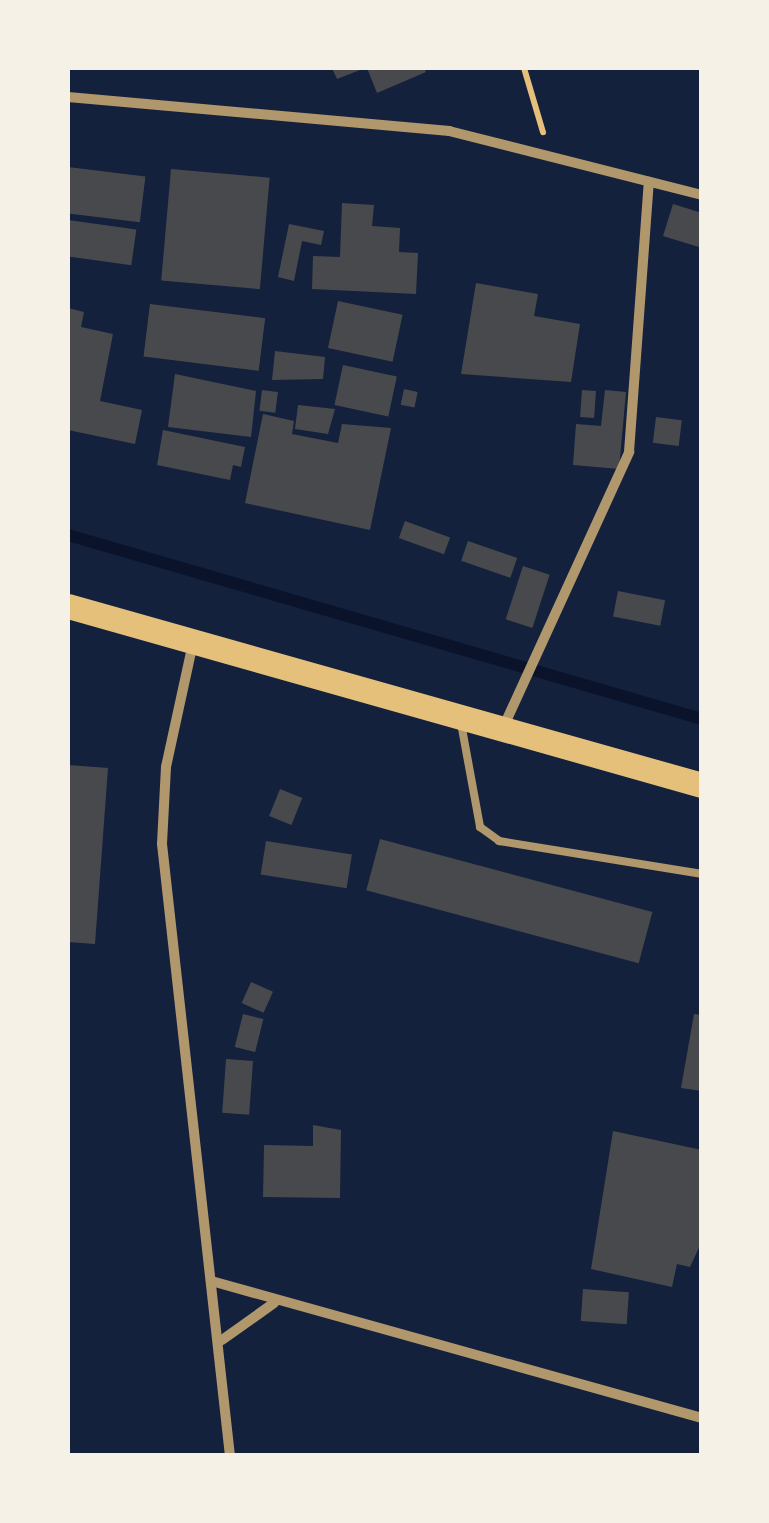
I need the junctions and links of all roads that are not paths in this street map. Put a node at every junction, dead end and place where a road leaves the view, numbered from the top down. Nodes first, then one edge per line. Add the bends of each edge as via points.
1 (68, 98) edge
2 (650, 182) junction
3 (702, 195) edge
4 (68, 606) edge
5 (194, 642) junction
6 (460, 720) junction
7 (502, 731) junction
8 (702, 785) edge
9 (702, 874) edge
10 (215, 1282) junction
11 (274, 1303) junction
12 (222, 1340) junction
13 (702, 1418) edge
14 (230, 1456) edge

1 - 2 street via 449,131
2 - 3 street
2 - 7 street via 629,452
4 - 5 main road
5 - 6 main road
5 - 10 street via 166,767 162,844
6 - 7 main road
6 - 9 lane via 480,827 499,842
7 - 8 main road
10 - 11 street
10 - 12 street
11 - 12 street
11 - 13 street
12 - 14 street

